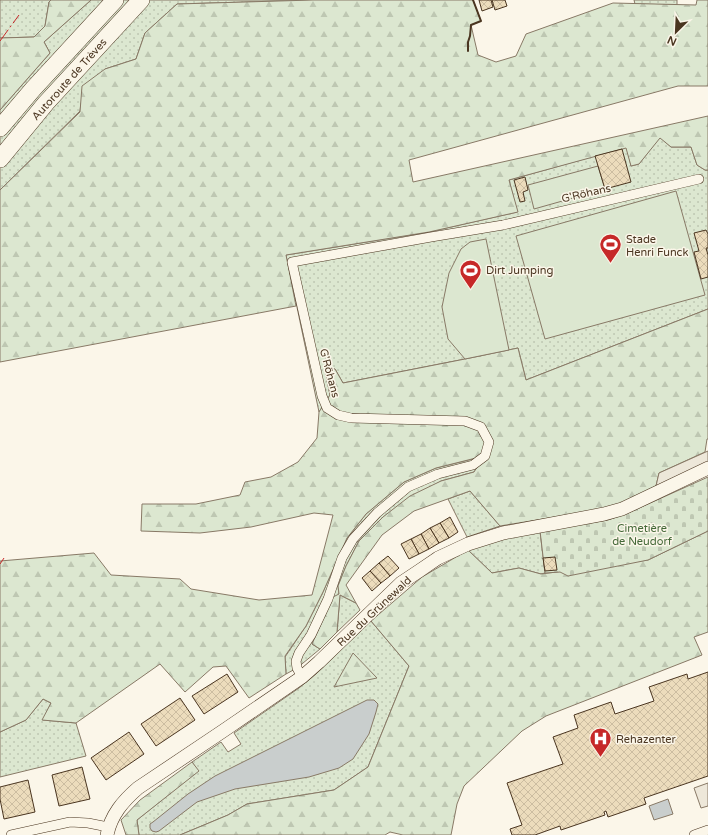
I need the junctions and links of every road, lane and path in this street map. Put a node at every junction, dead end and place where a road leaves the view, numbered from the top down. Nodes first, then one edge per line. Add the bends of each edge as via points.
1 (115, 0) edge
2 (141, 0) edge
3 (0, 128) edge
4 (0, 159) edge
5 (699, 179) dead end
6 (708, 468) edge
7 (302, 677) junction
8 (708, 830) edge
9 (108, 831) edge
10 (11, 835) edge
11 (694, 835) edge

1 - 3 highway, Autoroute de Trèves via 33,88
2 - 4 highway, Autoroute de Trèves via 46,103
5 - 7 street, G'Röhans via 503,225 292,262 322,396 328,408 338,415 351,418 465,421 481,427 488,442 485,456 473,465 438,474 408,486 377,513 353,539 342,558 328,599 296,661
6 - 7 main road, Rue du Grünewald via 622,509 503,533 468,544 438,558 401,583
7 - 9 main road, Rue du Grünewald via 138,788 120,805
8 - 11 street
9 - 10 street, Rue du Grünewald via 88,823 70,822

